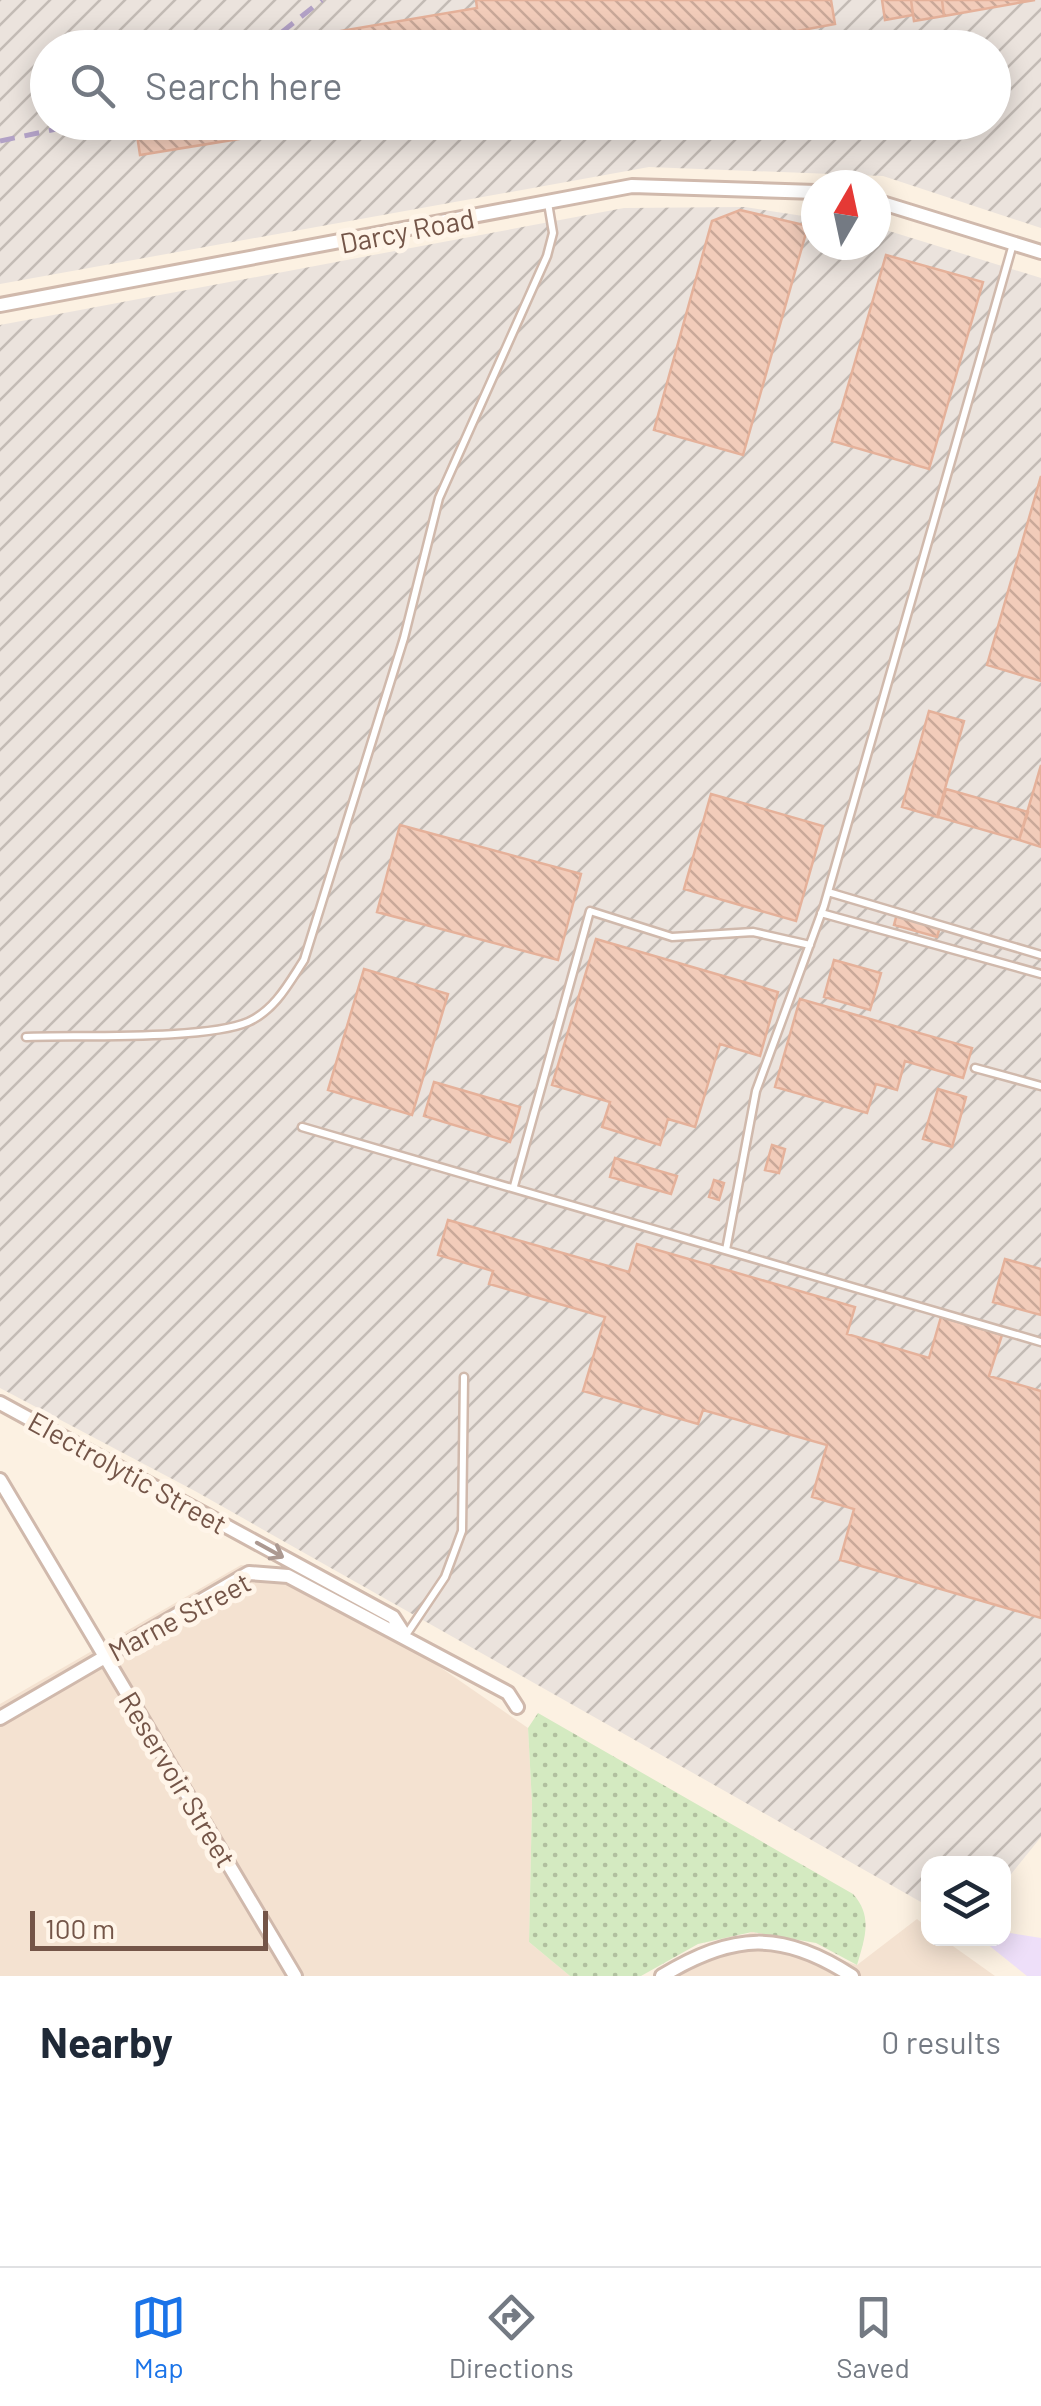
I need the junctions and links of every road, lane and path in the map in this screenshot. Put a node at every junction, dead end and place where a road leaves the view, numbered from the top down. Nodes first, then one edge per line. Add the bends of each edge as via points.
1 (801, 192) edge
2 (548, 202) junction
3 (891, 206) edge
4 (1014, 243) junction
5 (1041, 252) edge
6 (0, 305) edge
7 (828, 892) junction
8 (822, 913) junction
9 (810, 945) junction
10 (1041, 955) edge
11 (1041, 974) edge
12 (26, 1037) dead end
13 (974, 1068) dead end
14 (1041, 1086) edge
15 (302, 1127) dead end
16 (514, 1186) junction
17 (726, 1250) junction
18 (1041, 1342) edge
19 (464, 1377) dead end
20 (0, 1403) edge
21 (0, 1480) edge
22 (406, 1636) junction
23 (105, 1654) junction
24 (518, 1707) dead end
25 (0, 1718) edge
26 (294, 1976) edge
27 (662, 1976) edge
28 (852, 1976) edge

1 - 2 street, Darcy Road via 632,186
2 - 6 street, Darcy Road
2 - 12 lane via 553,233 547,256 439,498 404,638 304,960 277,1001 248,1022 197,1031
3 - 4 street
4 - 5 street
4 - 7 lane
7 - 8 lane
7 - 10 lane
8 - 9 lane
8 - 11 lane
9 - 16 lane via 753,932 672,937 590,912
9 - 17 lane via 756,1090
13 - 14 lane
15 - 16 lane
16 - 17 lane
17 - 18 lane
19 - 22 lane via 462,1531 445,1578
20 -> 22 street, Electrolytic Street via 393,1617
21 - 23 street, Reservoir Street
22 - 23 street, Marne Street via 288,1576 249,1573
22 - 24 street, Marne Street via 508,1693
23 - 25 street, Marne Street
23 - 26 street, Reservoir Street
27 - 28 street via 718,1948 758,1941 803,1950

